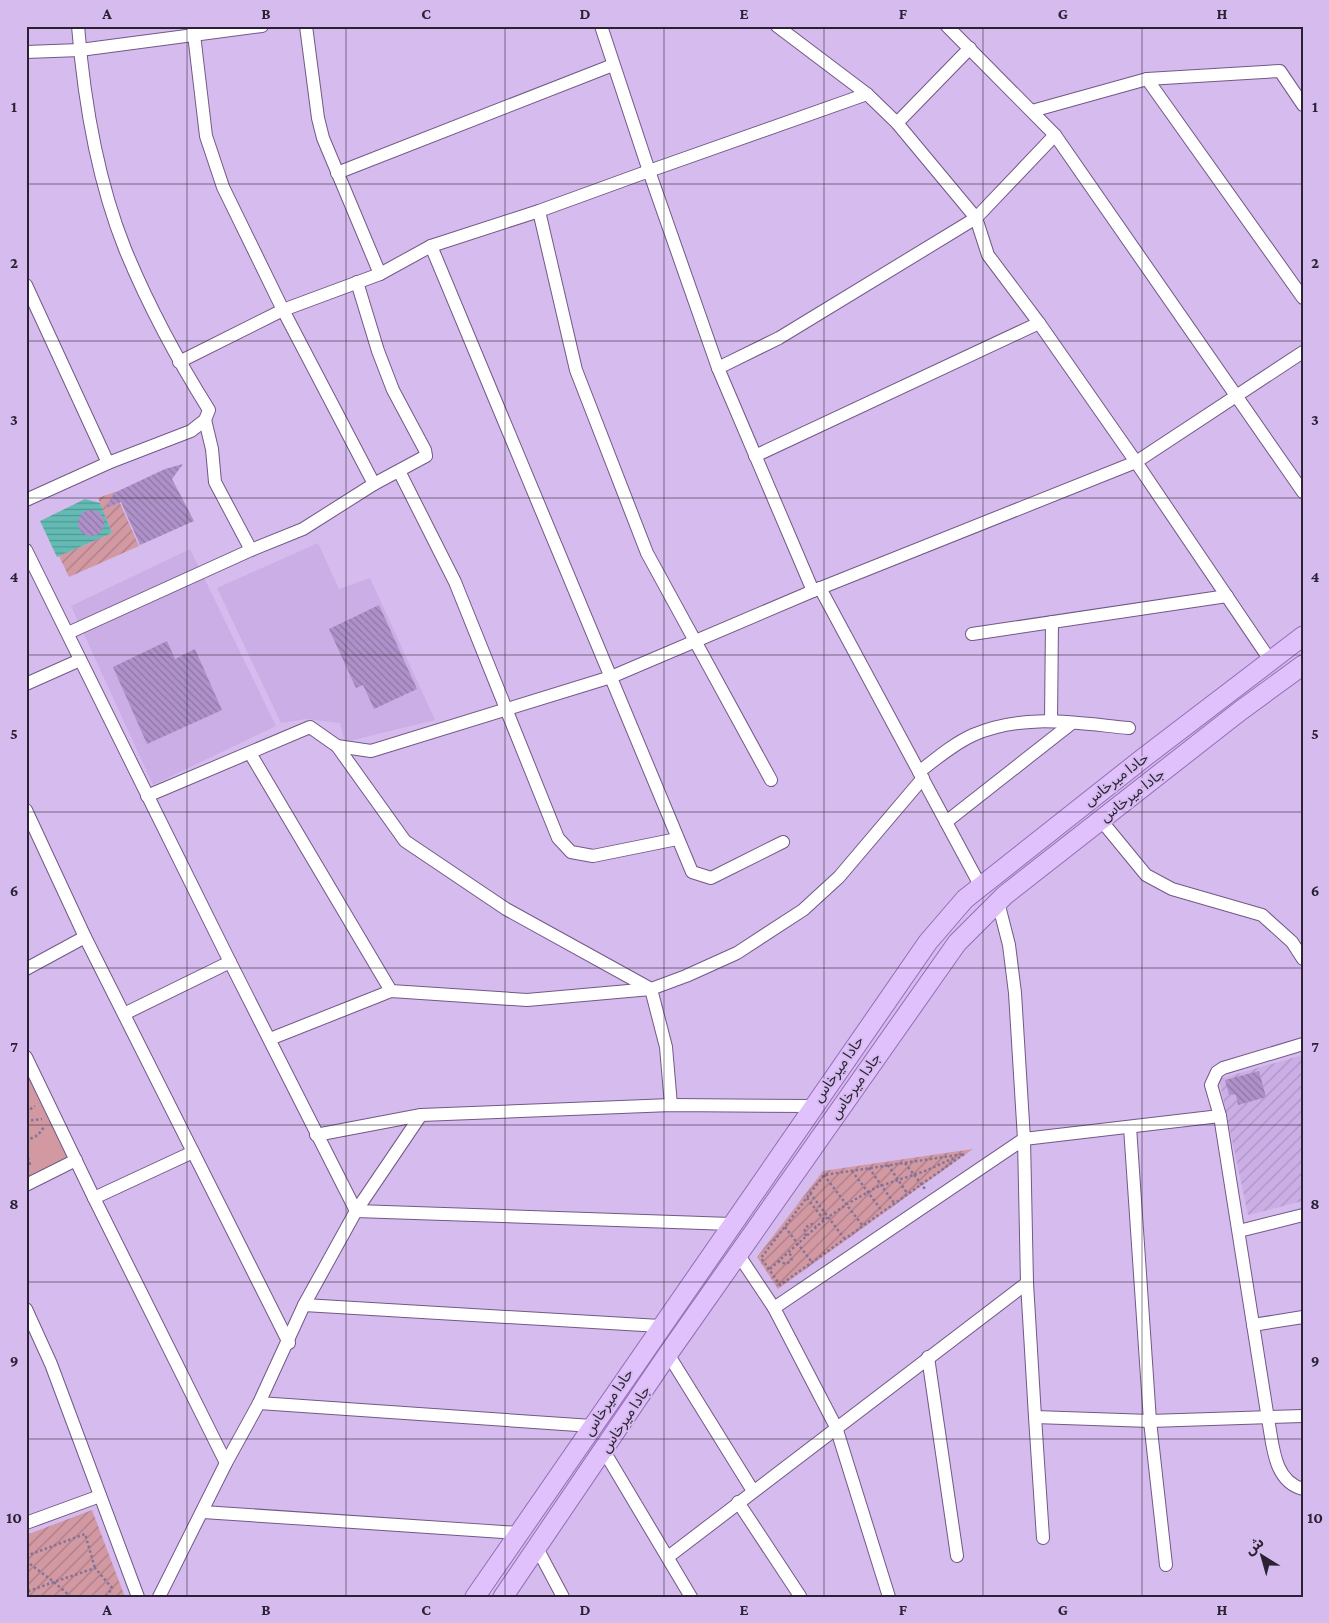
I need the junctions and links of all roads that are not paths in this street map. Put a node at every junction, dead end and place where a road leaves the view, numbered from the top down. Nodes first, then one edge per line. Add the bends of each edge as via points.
1 (78, 26) edge
2 (262, 26) edge
3 (306, 26) edge
4 (601, 26) edge
5 (777, 26) edge
6 (947, 26) edge
7 (194, 31) edge
8 (970, 48) junction
9 (80, 50) junction
10 (26, 52) edge
11 (613, 65) junction
12 (1147, 78) junction
13 (867, 94) junction
14 (1303, 105) edge
15 (1032, 111) junction
16 (898, 123) junction
17 (1054, 136) junction
18 (649, 171) junction
19 (337, 173) junction
20 (539, 211) junction
21 (976, 218) junction
22 (431, 246) junction
23 (380, 274) junction
24 (357, 282) junction
25 (26, 285) edge
26 (1303, 298) edge
27 (282, 310) junction
28 (1039, 323) junction
29 (1303, 352) edge
30 (179, 362) junction
31 (718, 368) junction
32 (1236, 398) junction
33 (205, 420) junction
34 (755, 456) junction
35 (1136, 462) junction
36 (108, 463) junction
37 (399, 471) junction
38 (374, 484) junction
39 (1303, 492) edge
40 (26, 500) edge
41 (26, 550) edge
42 (251, 550) junction
43 (817, 590) junction
44 (1227, 596) junction
45 (1052, 622) junction
46 (68, 633) junction
47 (972, 634) dead end
48 (1303, 636) edge
49 (696, 643) junction
50 (80, 660) junction
51 (1270, 660) junction
52 (1303, 665) edge
53 (611, 677) junction
54 (26, 684) edge
55 (505, 709) junction
56 (1051, 720) junction
57 (1072, 723) junction
58 (1129, 728) dead end
59 (337, 746) junction
60 (250, 753) junction
61 (921, 775) junction
62 (771, 780) dead end
63 (147, 796) junction
64 (26, 810) edge
65 (1100, 819) junction
66 (946, 822) junction
67 (677, 839) junction
68 (783, 842) dead end
69 (981, 887) junction
70 (998, 902) junction
71 (1303, 934) edge
72 (86, 937) junction
73 (1292, 942) junction
74 (1303, 958) edge
75 (230, 962) junction
76 (26, 968) edge
77 (651, 989) junction
78 (391, 991) junction
79 (124, 1014) junction
80 (270, 1039) junction
81 (1303, 1044) edge
82 (27, 1060) edge
83 (671, 1105) junction
84 (813, 1106) junction
85 (421, 1114) junction
86 (1220, 1116) junction
87 (1130, 1127) junction
88 (316, 1135) junction
89 (1024, 1139) junction
90 (193, 1152) junction
91 (76, 1160) junction
92 (26, 1185) edge
93 (94, 1198) junction
94 (356, 1211) junction
95 (1303, 1215) edge
96 (731, 1224) junction
97 (1239, 1231) junction
98 (738, 1254) junction
99 (1027, 1283) junction
100 (304, 1305) junction
101 (774, 1308) junction
102 (26, 1309) edge
103 (1303, 1317) edge
104 (1253, 1325) junction
105 (660, 1326) junction
106 (289, 1343) junction
107 (668, 1354) junction
108 (928, 1357) junction
109 (259, 1403) junction
110 (1303, 1416) edge
111 (1035, 1417) junction
112 (1268, 1419) junction
113 (1150, 1421) junction
114 (592, 1426) junction
115 (836, 1427) junction
116 (604, 1451) junction
117 (226, 1463) junction
118 (1303, 1489) edge
119 (753, 1491) junction
120 (100, 1496) junction
121 (738, 1502) junction
122 (203, 1512) junction
123 (26, 1523) edge
124 (519, 1532) junction
125 (1043, 1538) dead end
126 (536, 1548) junction
127 (956, 1556) dead end
128 (668, 1557) junction
129 (1166, 1564) dead end
130 (800, 1596) edge
131 (138, 1597) edge
132 (159, 1597) edge
133 (475, 1597) edge
134 (503, 1597) edge
135 (563, 1597) edge
136 (691, 1597) edge
137 (889, 1597) edge

1 - 9 street
2 - 7 street
3 - 19 street via 318,118
4 - 11 street
5 - 13 street
6 - 8 street
7 - 9 street
7 - 27 street via 206,136 223,187
8 - 15 street
8 - 16 street
9 - 10 street
9 - 30 street via 91,126 105,189 125,248
11 - 18 street
11 - 19 street
12 - 14 street via 1280,71
12 - 15 street
12 - 26 street
13 - 16 street
13 - 18 street
15 - 17 street
16 - 21 street
17 - 21 street
17 - 32 street
18 - 20 street
18 - 31 street
19 - 23 street
20 - 22 street
20 - 49 street via 576,370 647,553
21 - 28 street via 988,255
21 - 31 street via 779,338
22 - 23 street
22 - 53 street
23 - 24 street
24 - 27 street
24 - 37 street via 393,390 426,450 426,456
25 - 36 street
27 - 30 street
27 - 38 street
28 - 34 street
28 - 35 street
29 - 32 street
30 - 33 street via 209,410
31 - 34 street
32 - 35 street
32 - 39 street
33 - 36 street via 191,431
33 - 42 street via 215,482
34 - 43 street
35 - 43 street
35 - 44 street
36 - 40 street
37 - 38 street
37 - 55 street via 455,582
38 - 42 street via 302,529
41 - 46 street
42 - 46 street
43 - 49 street
43 - 61 street
44 - 45 street
44 - 51 street
45 - 47 street
45 - 56 street
46 - 50 street
48 - 51 main road, حادا ميرخاس
49 - 53 street
49 - 62 street
50 - 54 street
50 - 63 street
51 - 69 main road, حادا ميرخاس
52 - 65 main road, جادا ميرخاس
53 - 55 street
53 - 67 street
55 - 59 street via 371,751
55 - 67 street via 558,838 571,852 593,856
56 - 57 street
56 - 61 street via 997,726 972,736
57 - 58 street
57 - 66 street
59 - 60 street via 310,727
59 - 77 street via 405,841 506,909
60 - 63 street
60 - 78 street
61 - 66 street
61 - 77 street via 839,877 803,910 737,953
63 - 75 street
64 - 72 street
65 - 70 main road, جادا ميرخاس
65 - 73 street via 1146,875 1172,889 1262,915
66 - 69 street
67 - 68 street via 692,872 711,878
69 - 84 main road, حادا ميرخاس via 965,900 922,949
70 - 89 street via 1009,945 1015,993
70 - 98 main road, جادا ميرخاس via 943,960
71 - 73 street
72 - 76 street
72 - 79 street
73 - 74 street
75 - 79 street
75 - 80 street
77 - 78 street via 527,1000
77 - 83 street via 666,1047
78 - 80 street
79 - 90 street
80 - 88 street
81 - 86 street via 1217,1072 1211,1092
82 - 91 street
83 - 84 street
83 - 85 street
84 - 96 main road, حادا ميرخاس
85 - 88 street
85 - 94 street
86 - 87 street
86 - 97 street
87 - 89 street
87 - 113 street
88 - 94 street
89 - 99 street
89 - 101 street
90 - 93 street
90 - 106 street
91 - 92 street
91 - 93 street
93 - 117 street
94 - 96 street
94 - 100 street
95 - 97 street
96 - 105 main road, حادا ميرخاس
97 - 104 street
98 - 101 street
98 - 107 main road, جادا ميرخاس
99 - 108 street
99 - 111 street
100 - 105 street
100 - 106 street
101 - 115 street
102 - 120 street via 51,1364
103 - 104 street
104 - 112 street
105 - 114 main road, حادا ميرخاس
106 - 109 street
107 - 116 main road, جادا ميرخاس
107 - 119 street
108 - 115 street
108 - 127 street
109 - 114 street
109 - 117 street
110 - 112 street
111 - 113 street
111 - 125 street
112 - 113 street
112 - 118 street via 1280,1471 1286,1480
113 - 129 street
114 - 124 main road, حادا ميرخاس
115 - 119 street
115 - 137 street
116 - 126 main road, جادا ميرخاس
116 - 128 street
117 - 122 street
119 - 121 street
120 - 123 street
120 - 131 street
121 - 128 street
121 - 130 street
122 - 124 street
122 - 132 street
124 - 133 main road, حادا ميرخاس
126 - 134 main road, جادا ميرخاس
126 - 135 street
128 - 136 street

